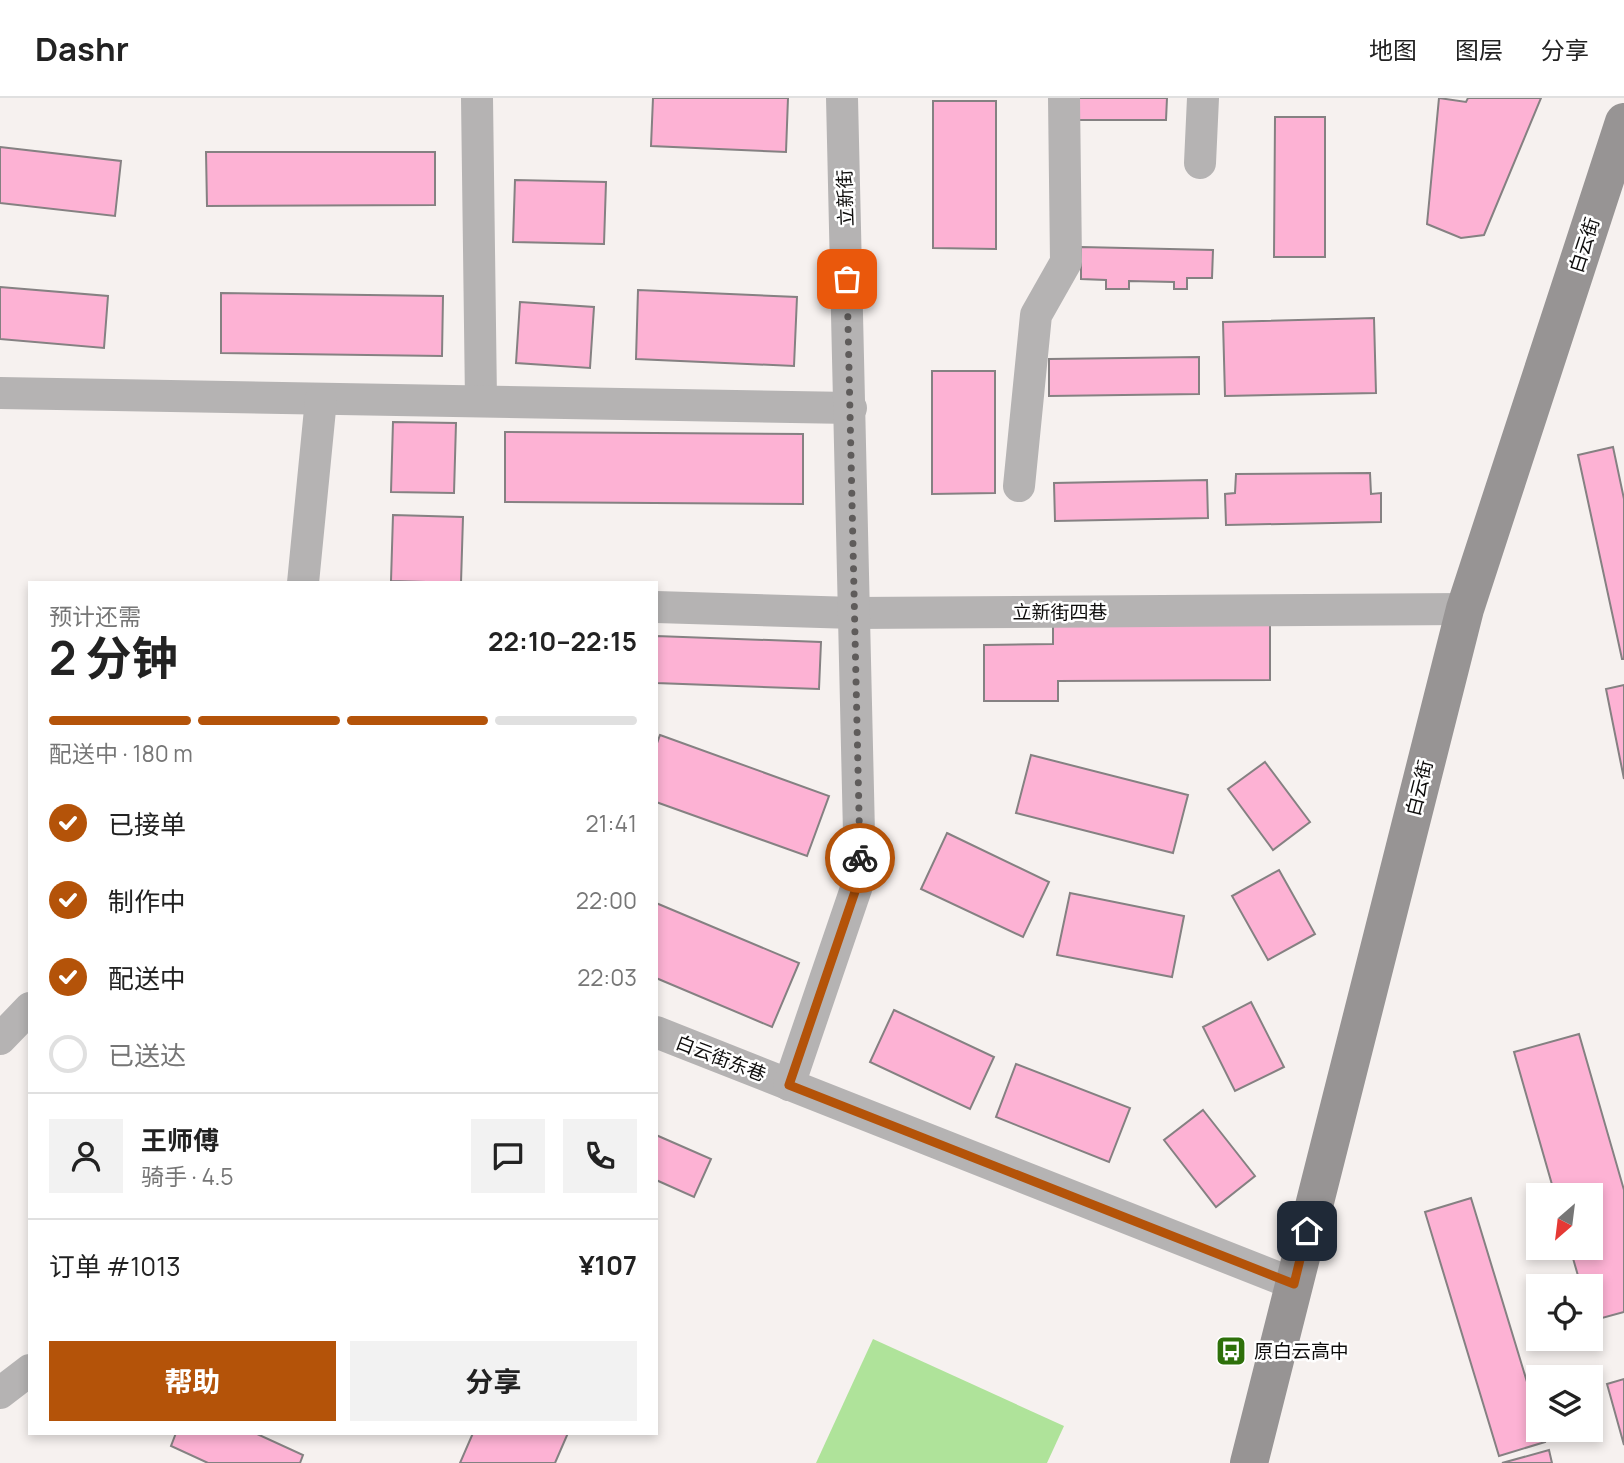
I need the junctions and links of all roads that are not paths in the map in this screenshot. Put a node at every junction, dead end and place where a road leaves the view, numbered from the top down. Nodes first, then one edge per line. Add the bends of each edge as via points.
1 (477, 98) edge
2 (842, 98) edge
3 (1064, 98) edge
4 (1203, 98) edge
5 (1624, 122) edge
6 (1200, 163) dead end
7 (0, 393) edge
8 (321, 399) junction
9 (481, 401) junction
10 (850, 408) junction
11 (1019, 486) dead end
12 (303, 581) edge
13 (658, 607) edge
14 (1465, 609) junction
15 (854, 613) junction
16 (28, 1011) edge
17 (658, 1033) edge
18 (0, 1039) edge
19 (789, 1085) junction
20 (1294, 1284) junction
21 (28, 1372) edge
22 (0, 1393) edge
23 (1249, 1463) edge

1 - 9 street
2 - 10 street, 立新街
3 - 11 street via 1066,262 1036,315
4 - 6 street
5 - 14 main road, 白云街
7 - 8 street
8 - 9 street
8 - 12 street
9 - 10 street
10 - 15 street, 立新街
13 - 15 street, 立新街四巷
14 - 15 street, 立新街四巷
14 - 20 main road, 白云街
15 - 19 street, 立新街 via 860,877
16 - 18 street
17 - 19 street, 白云街东巷
19 - 20 street, 白云街东巷
20 - 23 main road, 白云街
21 - 22 street

